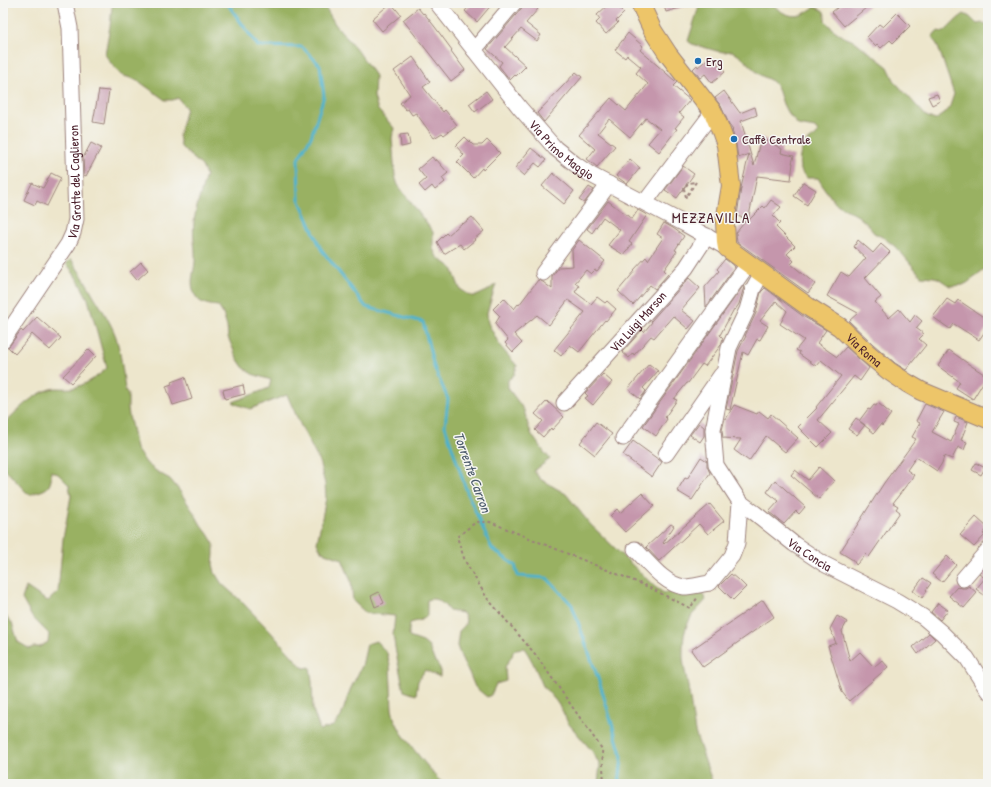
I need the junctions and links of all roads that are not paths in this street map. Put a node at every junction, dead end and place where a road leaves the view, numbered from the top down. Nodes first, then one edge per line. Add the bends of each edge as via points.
1 (65, 3) edge
2 (437, 3) edge
3 (514, 3) edge
4 (640, 3) edge
5 (474, 50) junction
6 (713, 112) junction
7 (609, 184) junction
8 (645, 202) junction
9 (726, 226) junction
10 (702, 234) junction
11 (727, 248) junction
12 (755, 268) junction
13 (543, 273) dead end
14 (3, 340) edge
15 (725, 369) junction
16 (564, 403) dead end
17 (988, 419) edge
18 (623, 438) dead end
19 (666, 454) dead end
20 (740, 502) junction
21 (635, 549) dead end
22 (988, 550) edge
23 (963, 578) dead end
24 (988, 691) edge

1 - 14 street, Via Grotte del Caglieron via 70,28 76,219 68,244
2 - 5 street, Via Primo Maggio
3 - 5 street
4 - 6 main road via 653,31 668,54
5 - 7 street, Via Primo Maggio via 555,148 575,164
6 - 8 street
6 - 9 main road via 726,145 731,186
7 - 8 street, Via Primo Maggio
7 - 13 street
8 - 10 street, Via Primo Maggio
9 - 10 street
9 - 11 main road
10 - 11 street, Via Primo Maggio
10 - 16 street, Via Luigi Marson via 686,268
11 - 12 main road, Via Roma
12 - 15 street, Via Concia via 747,310 729,348
12 - 17 main road, Via Roma via 840,327 866,352 907,383
12 - 18 street
15 - 19 street, Via Concia
15 - 20 street, Via Concia via 713,430 716,465
20 - 21 street via 737,543 732,556 710,584 685,587 673,584
20 - 24 street, Via Concia via 824,564 923,617 967,658
22 - 23 street

